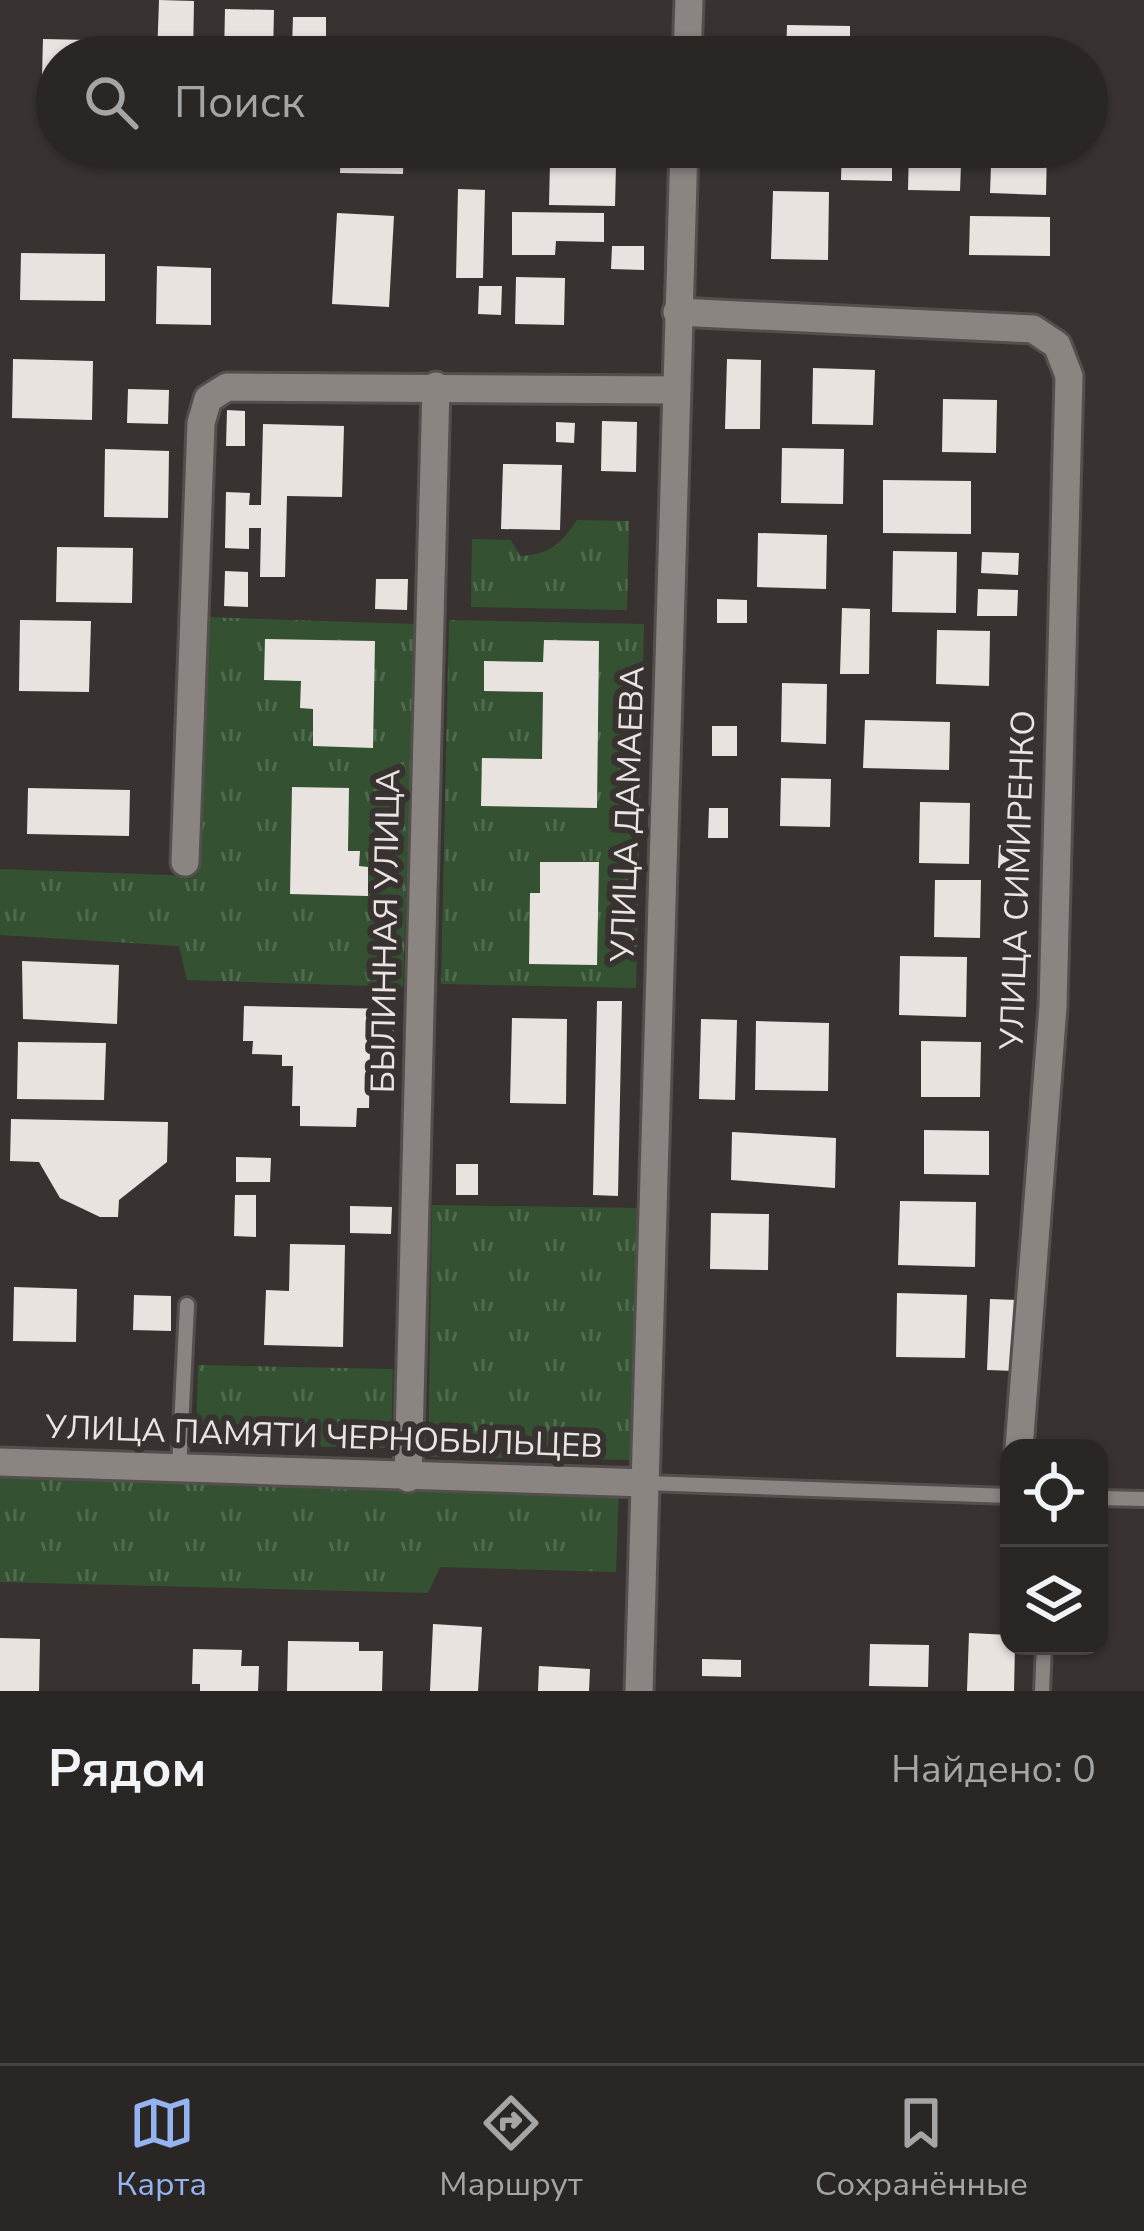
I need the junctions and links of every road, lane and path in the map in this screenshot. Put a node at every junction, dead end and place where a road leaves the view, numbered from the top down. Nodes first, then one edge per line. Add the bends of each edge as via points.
1 (689, 0) edge
2 (688, 36) edge
3 (683, 168) edge
4 (677, 312) junction
5 (436, 386) junction
6 (676, 390) junction
7 (185, 862) dead end
8 (187, 1305) dead end
9 (1020, 1439) edge
10 (0, 1462) edge
11 (178, 1469) junction
12 (408, 1478) junction
13 (646, 1483) junction
14 (1000, 1496) edge
15 (1108, 1498) edge
16 (1144, 1499) edge
17 (1044, 1655) edge
18 (639, 1691) edge
19 (1042, 1691) edge

1 - 2 street
3 - 4 street, УЛИЦА ДАМАЕВА
4 - 6 street, УЛИЦА ДАМАЕВА
4 - 9 street, УЛИЦА СИМИРЕНКО via 1033,329 1057,344 1069,376 1053,1006
5 - 6 street
5 - 7 street via 227,387 208,398
5 - 12 street, БЫЛИННАЯ УЛИЦА
6 - 13 street, УЛИЦА ДАМАЕВА
8 - 11 lane
10 - 11 street, УЛИЦА ПАМЯТИ ЧЕРНОБЫЛЬЦЕВ
11 - 12 street, УЛИЦА ПАМЯТИ ЧЕРНОБЫЛЬЦЕВ
12 - 13 street, УЛИЦА ПАМЯТИ ЧЕРНОБЫЛЬЦЕВ
13 - 14 lane
13 - 18 street, УЛИЦА ДАМАЕВА
15 - 16 lane
17 - 19 lane

